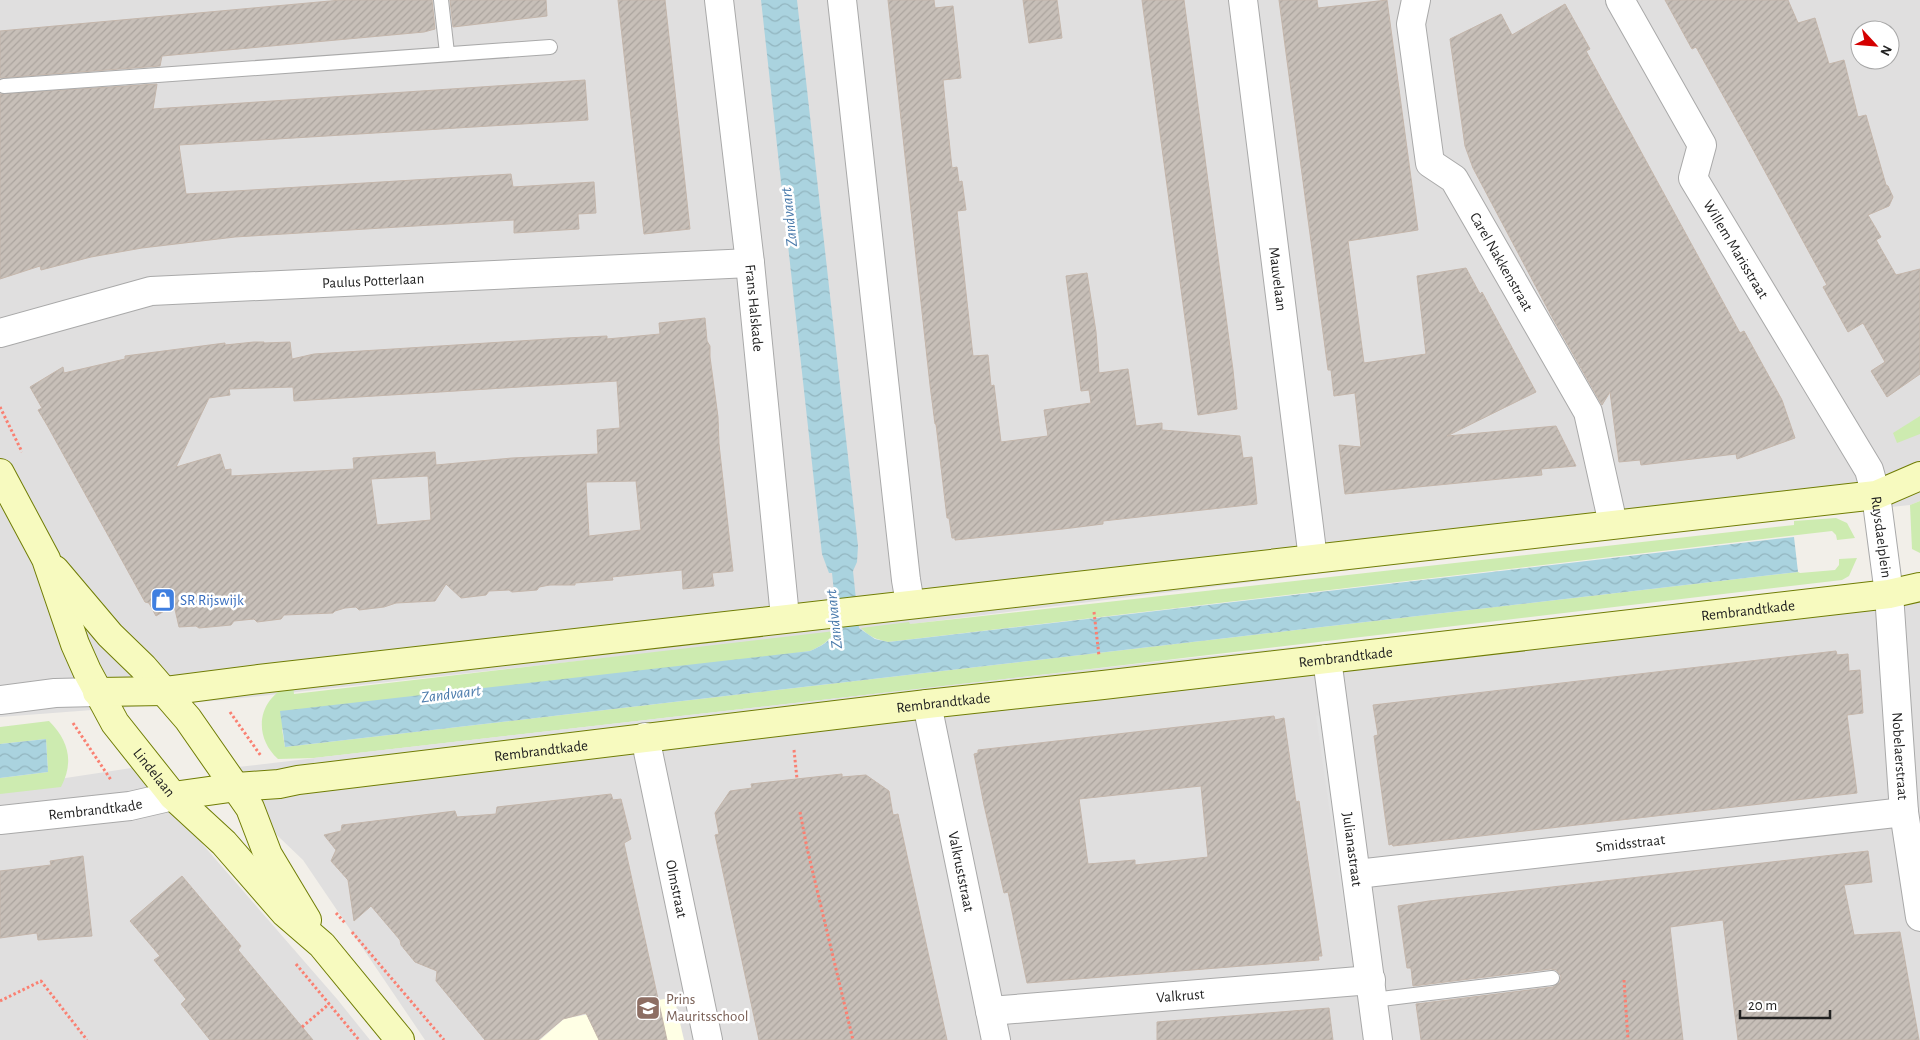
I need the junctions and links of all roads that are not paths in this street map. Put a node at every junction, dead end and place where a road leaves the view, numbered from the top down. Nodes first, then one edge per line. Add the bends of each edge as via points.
1 (442, 0) edge
2 (719, 0) edge
3 (842, 0) edge
4 (1243, 0) edge
5 (1416, 0) edge
6 (1620, 0) edge
7 (550, 47) dead end
8 (448, 53) junction
9 (4, 86) dead end
10 (750, 264) junction
11 (0, 333) edge
12 (0, 473) edge
13 (1920, 476) edge
14 (1876, 495) junction
15 (1613, 524) junction
16 (46, 559) junction
17 (1313, 559) junction
18 (1920, 587) edge
19 (1889, 594) junction
20 (910, 603) junction
21 (785, 618) junction
22 (1327, 659) junction
23 (166, 691) junction
24 (98, 692) junction
25 (0, 700) edge
26 (927, 704) junction
27 (644, 737) junction
28 (237, 787) junction
29 (1909, 795) edge
30 (173, 796) junction
31 (0, 820) edge
32 (1357, 874) junction
33 (1920, 917) edge
34 (322, 945) junction
35 (1552, 978) dead end
36 (1372, 990) junction
37 (990, 1011) junction
38 (400, 1040) edge
39 (708, 1040) edge
40 (996, 1040) edge
41 (1378, 1040) edge

1 - 8 lane
2 - 10 street, Frans Halskade
3 - 20 street
4 - 17 street, Mauvelaan
5 - 15 street, Carel Nakkenstraat via 1411,24 1430,162 1454,179 1588,412
6 - 14 street, Willem Marisstraat via 1702,145 1693,178 1869,470
7 - 8 lane
8 - 9 lane
10 - 11 street, Paulus Potterlaan via 151,291
10 - 21 street, Frans Halskade
12 - 16 street, Lindelaan
13 - 14 street, Ruysdaelplein
14 - 15 street
14 - 19 street, Ruysdaelplein
15 - 17 street
16 - 23 street, Lindelaan via 110,635
16 - 24 street, Lindelaan via 75,644
17 - 20 street
18 - 19 street, Ruysdaelplein
19 - 22 street, Rembrandtkade
19 - 29 street, Nobelaerstraat
20 - 21 street
21 - 23 street
22 - 26 street, Rembrandtkade
22 - 32 street, Julianastraat
23 - 24 street
23 - 28 street, Lindelaan
24 - 25 street via 55,693
24 - 30 street, Lindelaan via 115,723
26 - 27 street, Rembrandtkade
26 - 37 street, Valkruststraat
27 - 28 street, Rembrandtkade
27 - 39 street, Olmstraat
28 - 30 street, Rembrandtkade
28 - 34 street, Lindelaan via 250,808 268,855
29 - 32 street, Smidsstraat
29 - 33 street, Nobelaerstraat
30 - 31 street, Rembrandtkade via 130,806
30 - 34 street, Lindelaan via 224,843 285,913
32 - 36 street, Julianastraat
34 - 38 street, Lindelaan
35 - 36 lane
36 - 37 street, Valkrust
36 - 41 street, Julianastraat
37 - 40 street, Valkruststraat

